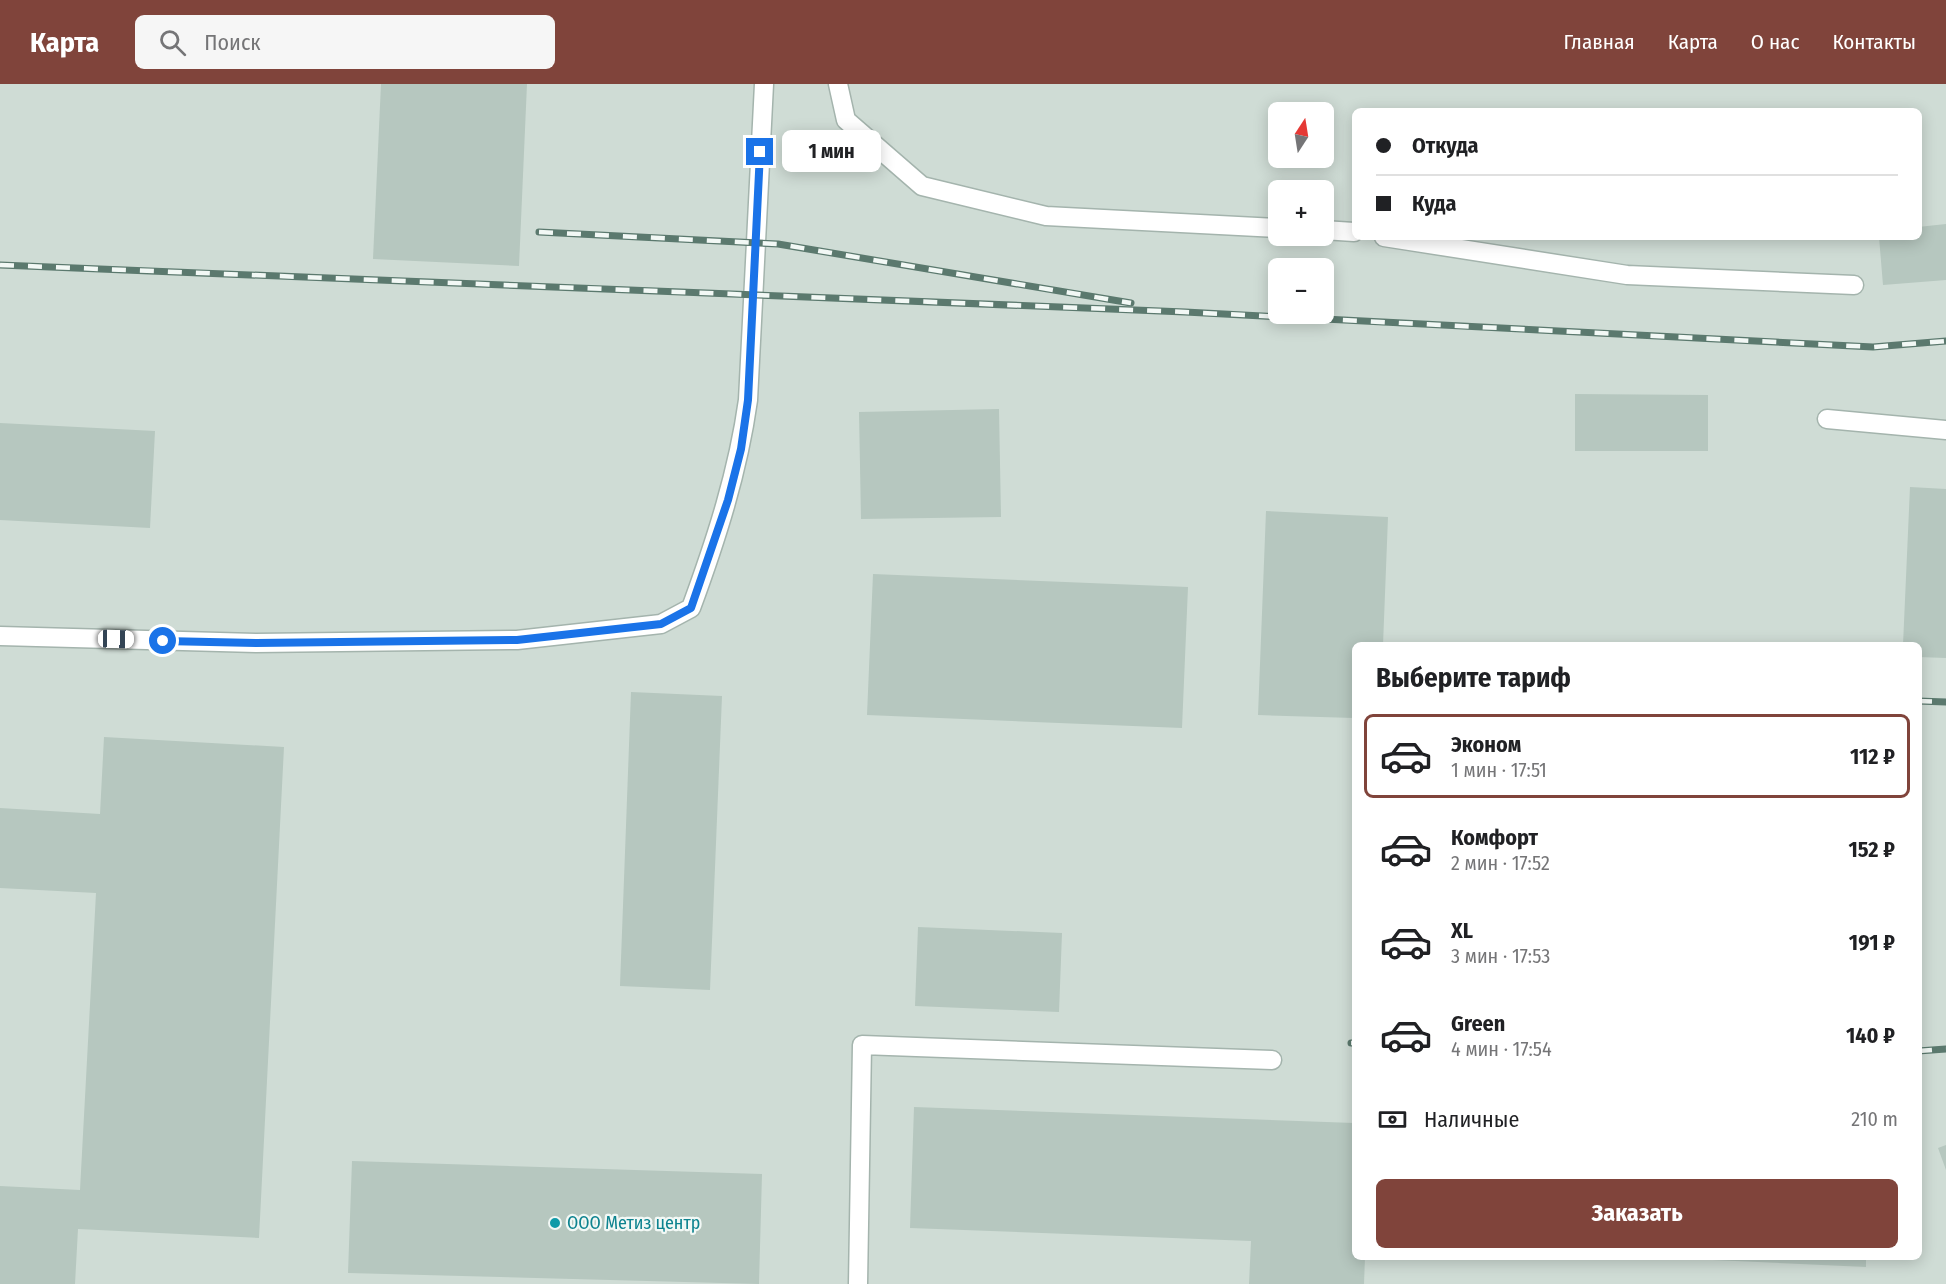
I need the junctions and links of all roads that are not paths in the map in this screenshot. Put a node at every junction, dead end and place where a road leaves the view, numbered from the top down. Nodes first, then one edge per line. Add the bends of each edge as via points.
1 (764, 84) edge
2 (838, 84) edge
3 (1268, 227) edge
4 (1334, 231) edge
5 (1352, 232) edge
6 (1403, 240) edge
7 (1854, 285) dead end
8 (1827, 419) dead end
9 (1946, 430) edge
10 (0, 636) edge
11 (1272, 1060) dead end
12 (858, 1284) edge

1 - 10 lane via 748,400 728,500 691,608 661,624 517,640 256,643
2 - 3 lane via 846,120 922,186 1046,216
4 - 5 lane
6 - 7 lane via 1628,275
8 - 9 lane
11 - 12 lane via 862,1045

